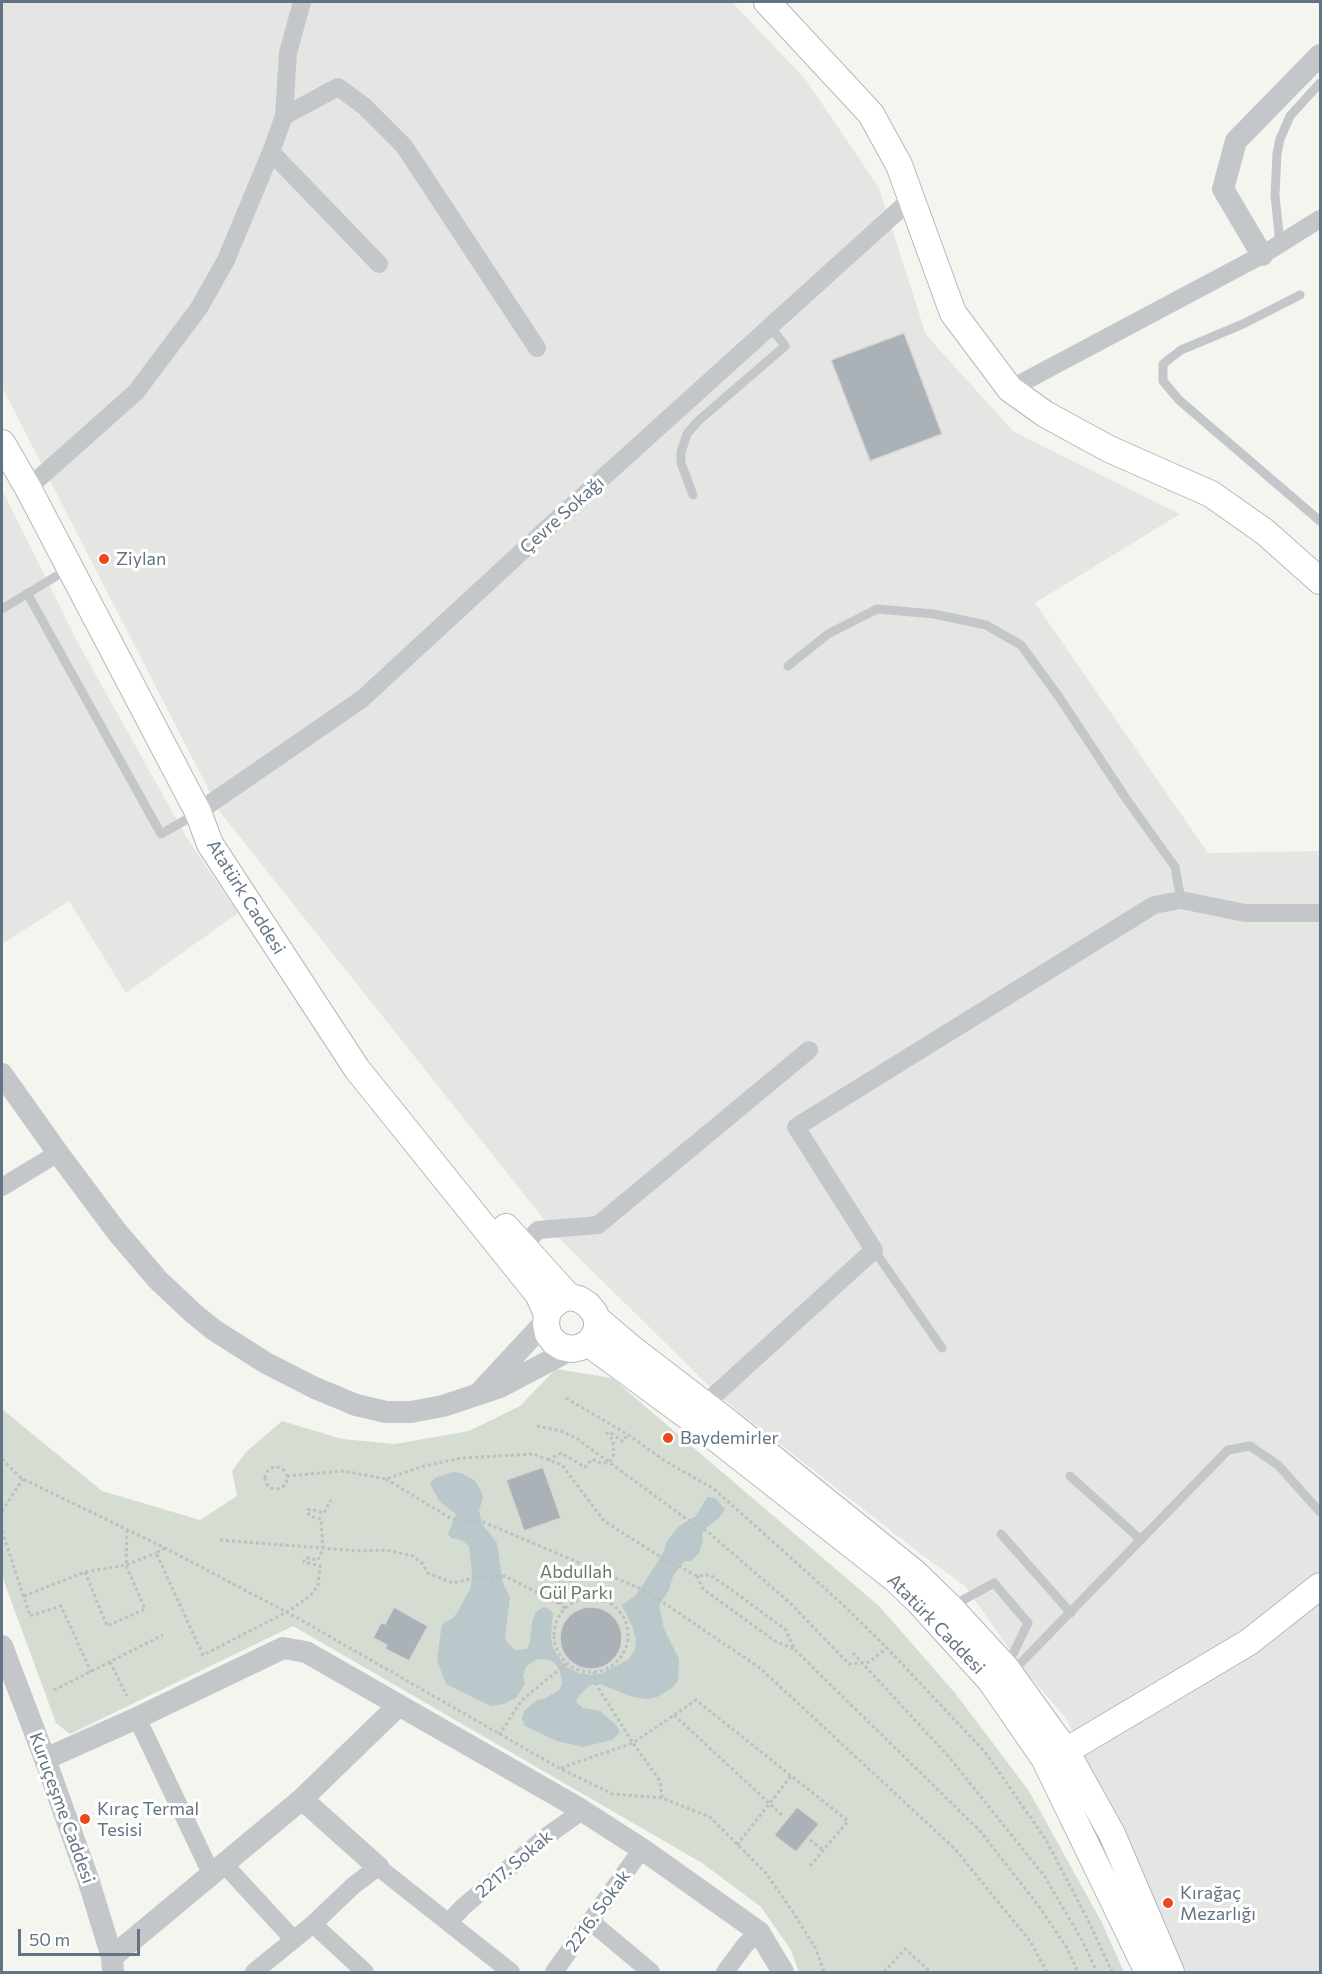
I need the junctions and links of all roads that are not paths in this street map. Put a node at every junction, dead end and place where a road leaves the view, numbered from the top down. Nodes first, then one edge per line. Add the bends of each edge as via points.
1 (302, 2) edge
2 (767, 2) edge
3 (1320, 55) edge
4 (1320, 83) edge
5 (284, 116) junction
6 (272, 152) junction
7 (910, 200) junction
8 (1320, 219) edge
9 (1271, 250) junction
10 (379, 264) dead end
11 (1300, 295) dead end
12 (770, 326) junction
13 (537, 348) dead end
14 (1010, 389) junction
15 (2, 443) edge
16 (28, 488) junction
17 (693, 495) dead end
18 (1320, 521) edge
19 (70, 567) junction
20 (1320, 581) edge
21 (27, 593) junction
22 (2, 609) edge
23 (788, 666) dead end
24 (198, 813) junction
25 (1181, 900) junction
26 (1320, 913) edge
27 (809, 1050) dead end
28 (2, 1074) edge
29 (58, 1153) junction
30 (2, 1187) edge
31 (522, 1247) junction
32 (874, 1250) junction
33 (569, 1297) junction
34 (547, 1318) junction
35 (597, 1319) junction
36 (580, 1346) junction
37 (942, 1348) dead end
38 (480, 1393) junction
39 (697, 1411) junction
40 (1070, 1476) dead end
41 (1320, 1512) edge
42 (1001, 1534) dead end
43 (1141, 1540) junction
44 (1320, 1586) edge
45 (950, 1607) junction
46 (1071, 1613) junction
47 (2, 1646) edge
48 (1008, 1671) junction
49 (399, 1705) junction
50 (137, 1718) junction
51 (1055, 1754) junction
52 (45, 1759) junction
53 (302, 1799) junction
54 (582, 1811) junction
55 (642, 1850) junction
56 (378, 1866) junction
57 (217, 1868) junction
58 (449, 1922) junction
59 (590, 1922) junction
60 (313, 1924) junction
61 (759, 1932) junction
62 (294, 1940) junction
63 (113, 1965) edge
64 (254, 1972) edge
65 (365, 1972) edge
66 (509, 1972) edge
67 (554, 1972) edge
68 (651, 1972) edge
69 (725, 1972) edge
70 (783, 1972) edge
71 (1148, 1972) edge
72 (1171, 1972) edge

1 - 5 street via 288,53
2 - 7 main road via 871,114 899,165
3 - 9 street via 1236,141 1223,189
4 - 9 lane via 1290,116 1280,139
5 - 6 street
5 - 13 street via 338,87 364,106 404,146
6 - 10 street
6 - 16 street via 226,260 199,308 136,392
7 - 12 street, Çevre Sokağı
7 - 14 main road via 953,313
8 - 9 street
9 - 14 street
11 - 18 lane via 1181,350 1163,364 1163,381 1179,400
12 - 17 lane via 785,346 687,434 681,463
12 - 24 street, Çevre Sokağı via 362,699
14 - 20 main road via 1045,414 1109,449 1211,494 1265,532
15 - 16 main road, Atatürk Caddesi
16 - 19 main road, Atatürk Caddesi
19 - 21 lane
19 - 24 main road, Atatürk Caddesi
21 - 22 lane
21 - 24 lane via 161,834
23 - 25 lane via 828,634 877,609 934,614 986,626 1021,645 1175,867
24 - 31 main road via 360,1049
24 - 34 main road, Atatürk Caddesi via 210,844 357,1069 538,1294
25 - 26 street via 1245,913
25 - 32 street via 1154,905 796,1127
27 - 31 street via 598,1226 538,1230
28 - 29 street
29 - 30 street
29 - 38 street via 158,1280 214,1330 266,1363 356,1405 386,1412 443,1406
31 - 33 main road
32 - 37 lane
32 - 39 street
33 - 34 main road via 552,1306
33 - 35 main road via 586,1304
34 - 36 main road via 548,1334 554,1342 562,1347
34 - 38 street
35 - 36 main road via 594,1336
35 - 39 main road
36 - 38 street via 500,1387
36 - 39 main road, Atatürk Caddesi
39 - 45 main road via 915,1573
39 - 51 main road, Atatürk Caddesi via 903,1587
40 - 43 lane
41 - 43 lane via 1278,1466 1250,1446 1228,1450
42 - 46 lane
43 - 46 lane
44 - 51 main road via 1249,1642
45 - 48 main road
45 - 48 lane via 994,1583 1028,1623
46 - 48 lane
47 - 52 street, Kuruçeşme Caddesi
48 - 51 main road
49 - 50 street via 306,1652 283,1648
49 - 53 street
49 - 54 street
50 - 52 street
50 - 57 street
51 - 71 main road, Atatürk Caddesi
51 - 72 main road via 1112,1834
52 - 63 street, Kuruçeşme Caddesi
53 - 56 street
53 - 57 street
54 - 55 street
54 - 58 street, 2217. Sokak via 544,1838
55 - 59 street, 2216. Sokak
55 - 61 street
56 - 58 street
56 - 60 street
57 - 62 street
57 - 63 street
58 - 66 street
59 - 67 street, 2216. Sokak
59 - 68 street
60 - 62 street
60 - 65 street
61 - 69 street
61 - 70 street
62 - 64 street

